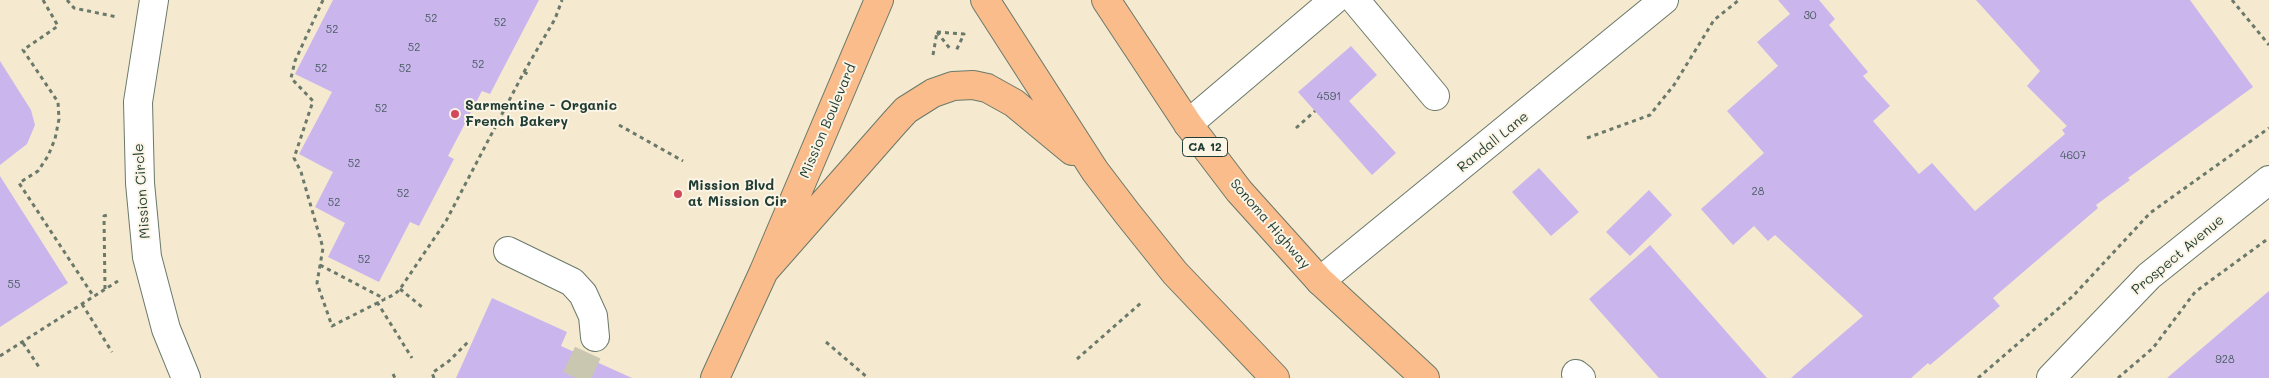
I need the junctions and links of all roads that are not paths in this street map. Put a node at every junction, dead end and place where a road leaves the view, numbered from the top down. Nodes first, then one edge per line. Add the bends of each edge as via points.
1 (154, 0) edge
2 (879, 0) edge
3 (985, 0) edge
4 (1106, 0) edge
5 (1334, 0) edge
6 (1355, 0) edge
7 (1664, 0) edge
8 (1435, 96) dead end
9 (1188, 124) junction
10 (1095, 171) junction
11 (2269, 180) edge
12 (508, 250) dead end
13 (764, 271) junction
14 (1320, 282) junction
15 (595, 337) tunnel mouth
16 (186, 378) edge
17 (715, 378) edge
18 (1275, 378) edge
19 (1425, 378) edge
20 (2051, 378) edge

1 - 16 street, Mission Circle via 138,102 140,184 147,258 166,329
2 - 13 main road, Mission Boulevard
3 - 10 main road
4 - 9 main road, Sonoma Highway / CA 12
5 - 9 street
6 - 8 street
7 - 14 street, Randall Lane
9 - 14 main road, Sonoma Highway / CA 12 via 1239,191
10 - 13 main road via 999,94 973,85 943,89 906,110
10 - 18 main road via 1175,273
11 - 20 street, Prospect Avenue via 2149,276
12 - 15 street via 572,282 583,294 593,316
13 - 17 main road, Mission Boulevard
14 - 19 main road, Sonoma Highway / CA 12

